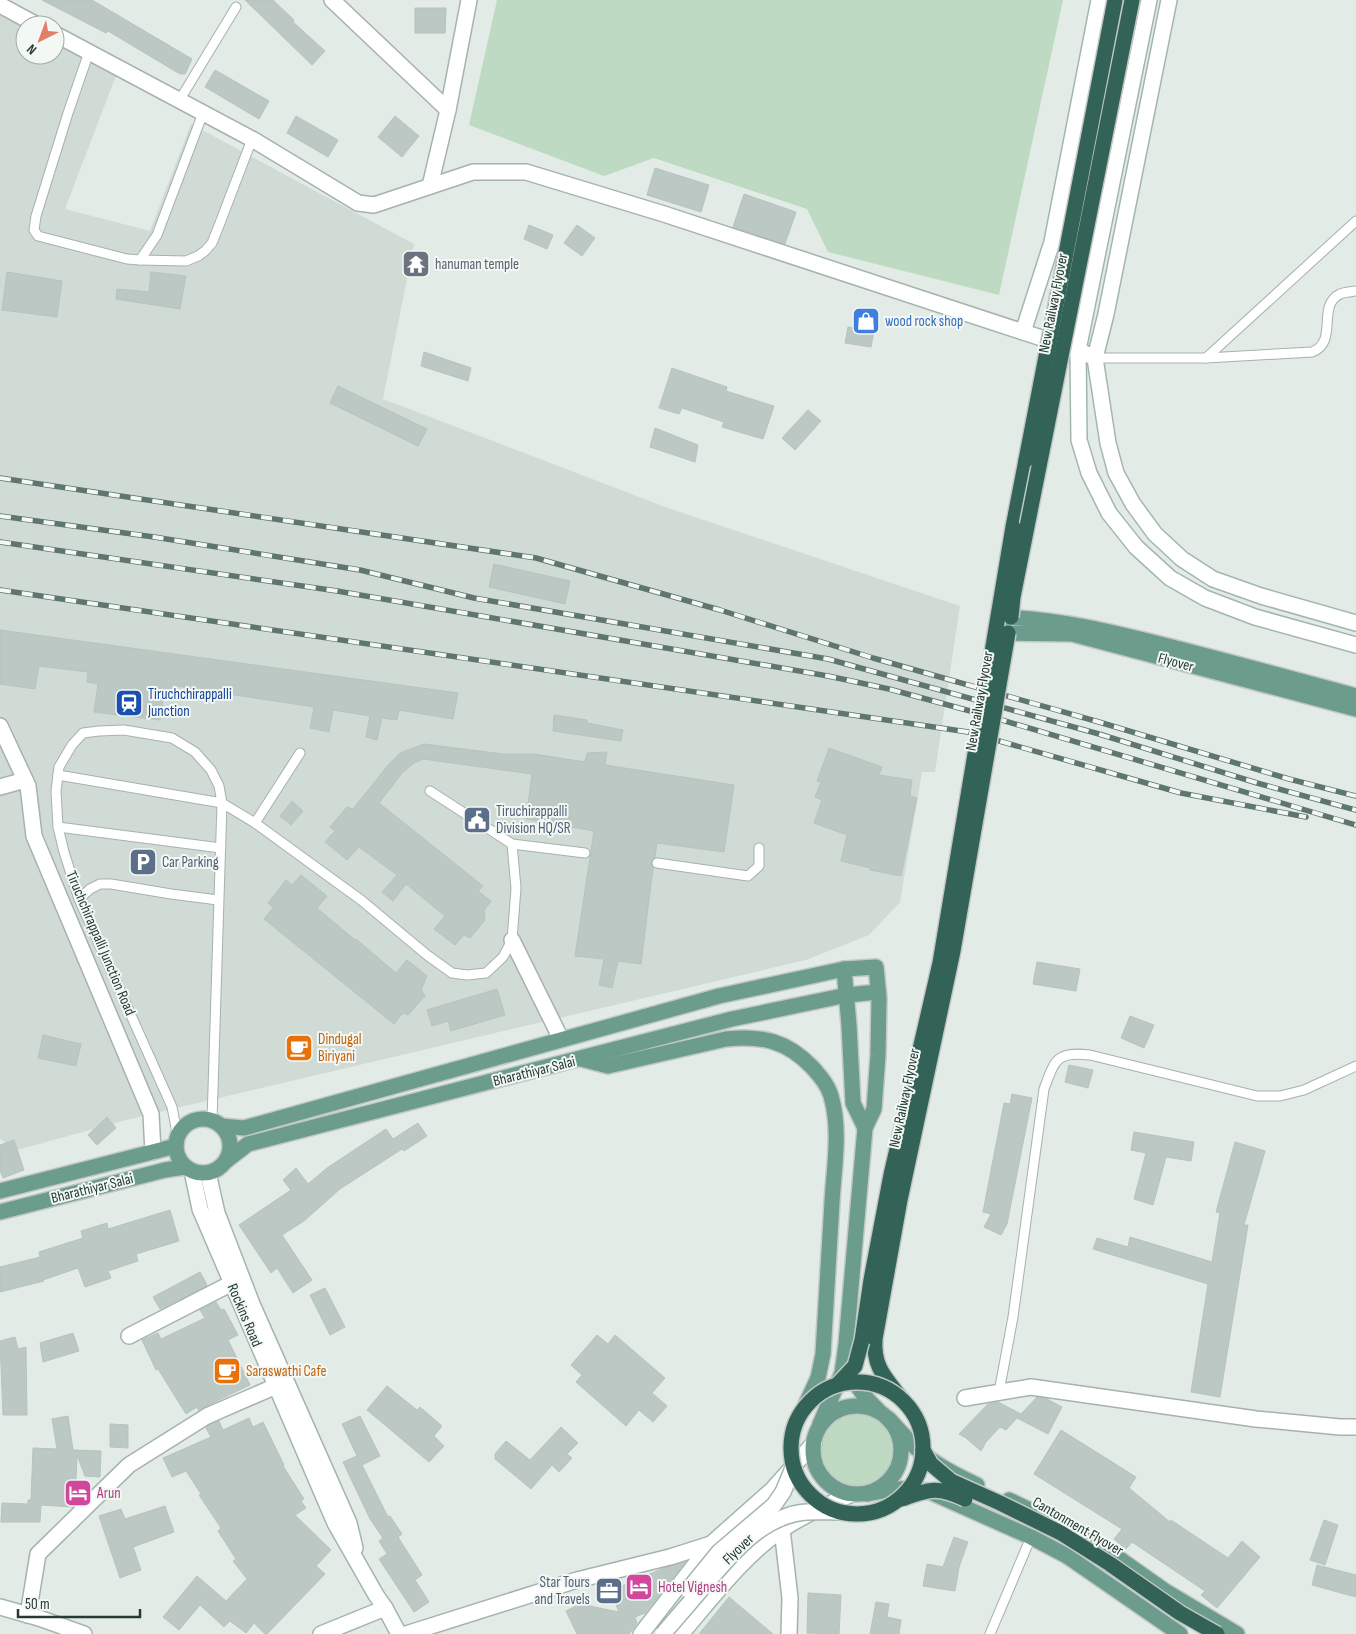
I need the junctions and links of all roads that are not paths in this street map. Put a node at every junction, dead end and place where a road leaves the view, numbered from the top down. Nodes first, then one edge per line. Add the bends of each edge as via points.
1 (332, 0) edge
2 (469, 0) edge
3 (1099, 0) edge
4 (1115, 0) edge
5 (1132, 0) edge
6 (1149, 0) edge
7 (1169, 0) edge
8 (0, 5) edge
9 (236, 7) dead end
10 (18, 15) edge
11 (65, 39) edge
12 (89, 52) junction
13 (179, 101) junction
14 (448, 110) junction
15 (203, 113) junction
16 (252, 140) junction
17 (430, 186) junction
18 (1356, 221) edge
19 (140, 260) junction
20 (1356, 291) edge
21 (1023, 332) junction
22 (1078, 350) junction
23 (1095, 358) junction
24 (1206, 358) junction
25 (1004, 617) junction
26 (1356, 623) edge
27 (1001, 633) junction
28 (1356, 645) edge
29 (1356, 696) edge
30 (1356, 709) edge
31 (0, 726) edge
32 (300, 753) dead end
33 (58, 775) junction
34 (25, 780) junction
35 (0, 788) edge
36 (430, 791) dead end
37 (222, 803) junction
38 (256, 822) junction
39 (58, 827) junction
40 (512, 844) junction
41 (220, 848) junction
42 (759, 848) dead end
43 (585, 853) dead end
44 (657, 863) dead end
45 (79, 900) junction
46 (218, 900) junction
47 (512, 940) junction
48 (844, 969) junction
49 (878, 992) junction
50 (847, 995) junction
51 (561, 1039) junction
52 (580, 1059) junction
53 (1356, 1066) edge
54 (216, 1123) junction
55 (865, 1128) junction
56 (177, 1142) junction
57 (153, 1152) junction
58 (226, 1161) junction
59 (189, 1169) junction
60 (208, 1172) junction
61 (0, 1191) edge
62 (0, 1212) edge
63 (232, 1283) junction
64 (129, 1336) dead end
65 (846, 1344) junction
66 (839, 1383) junction
67 (276, 1386) junction
68 (999, 1392) junction
69 (965, 1398) dead end
70 (903, 1401) junction
71 (806, 1404) junction
72 (884, 1415) junction
73 (820, 1424) junction
74 (1356, 1427) edge
75 (814, 1443) junction
76 (923, 1450) junction
77 (793, 1468) junction
78 (860, 1494) junction
79 (898, 1500) junction
80 (840, 1512) junction
81 (782, 1529) junction
82 (1031, 1537) junction
83 (711, 1544) junction
84 (359, 1564) junction
85 (742, 1564) junction
86 (0, 1607) edge
87 (385, 1608) junction
88 (28, 1615) junction
89 (338, 1631) edge
90 (84, 1634) edge
91 (321, 1634) edge
92 (399, 1634) edge
93 (406, 1634) edge
94 (641, 1634) edge
95 (653, 1634) edge
96 (663, 1634) edge
97 (681, 1634) edge
98 (789, 1634) edge
99 (990, 1634) edge
100 (1180, 1634) edge
101 (1197, 1634) edge
102 (1217, 1634) edge
103 (1237, 1634) edge

1 - 14 street
2 - 14 street
3 - 21 street via 1052,242
4 - 25 highway, New Railway Flyover, bridge via 1013,527
5 - 25 highway, New Railway Flyover, bridge via 1013,597
6 - 22 street
7 - 23 street
8 - 10 street
9 - 13 lane
11 - 12 street
12 - 13 street
12 - 19 lane via 34,230 38,236 49,240
13 - 15 street
14 - 17 street
15 - 16 street
15 - 19 lane via 157,235
16 - 17 street via 358,203 374,205
16 - 19 lane via 212,243 205,251 186,261
17 - 21 street via 473,172 526,172 674,217
18 - 24 lane
20 - 24 lane via 1334,298 1329,306 1324,343 1319,349
21 - 22 street
22 - 23 street
22 - 28 street via 1079,440 1089,472 1109,513 1136,547 1170,578 1205,598
23 - 24 lane
23 - 26 street via 1116,473 1155,534 1182,559 1213,579
25 - 27 highway, New Railway Flyover
25 - 29 main road, Flyover via 1064,623 1128,636
27 - 30 main road, Flyover via 1072,634
27 - 66 highway, New Railway Flyover, bridge via 940,963 891,1175 862,1340 855,1366
27 - 70 highway, New Railway Flyover, bridge via 954,951 900,1200 875,1339 878,1367
31 - 34 street
32 - 38 lane
33 - 37 lane
33 - 37 lane, Tiruchchirappalli Junction Road via 72,745 83,733 124,730 172,738 195,752 211,770 219,786
33 - 39 lane, Tiruchchirappalli Junction Road
34 - 35 street
34 - 57 street via 34,836 151,1114
36 - 40 lane
37 - 38 lane
37 - 41 lane, Tiruchchirappalli Junction Road
38 - 47 lane via 362,900 452,973 486,972 503,957
39 - 41 lane
39 - 45 lane, Tiruchchirappalli Junction Road
40 - 43 lane
40 - 47 lane via 516,888
41 - 46 lane, Tiruchchirappalli Junction Road
42 - 44 lane via 759,866 748,876
45 - 46 lane via 100,884
45 - 56 lane, Tiruchchirappalli Junction Road via 172,1107
46 - 54 lane, Tiruchchirappalli Junction Road
47 - 51 street
48 - 49 main road, Bharathiyar Salai via 876,967
48 - 50 main road
48 - 51 main road, Bharathiyar Salai via 719,996
49 - 50 main road, Bharathiyar Salai
49 - 55 main road via 874,1109
50 - 52 main road, Bharathiyar Salai via 732,1019
50 - 55 main road via 854,1104
51 - 54 main road, Bharathiyar Salai via 244,1128
52 - 58 main road, Bharathiyar Salai via 248,1144
52 - 71 main road via 608,1066 726,1039 761,1038 793,1050 821,1076 830,1094 836,1133 823,1354 818,1378
53 - 68 lane via 1304,1090 1280,1096 1257,1096 1090,1055 1075,1053 1061,1056 1052,1066 1044,1089 1013,1317
54 - 56 main road via 195,1120 181,1131
54 - 58 main road via 226,1131 230,1146
55 - 65 main road
56 - 57 main road, Bharathiyar Salai
56 - 59 main road via 180,1161
57 - 61 main road, Bharathiyar Salai
58 - 60 main road
59 - 60 main road
59 - 62 main road, Bharathiyar Salai via 164,1170
59 - 63 street, Rockins Road via 200,1210
60 - 84 street, Rockins Road via 217,1212 252,1304 350,1523
63 - 64 street
63 - 67 street, Rockins Road
65 - 72 main road via 852,1379 860,1392
65 - 73 main road via 842,1374
66 - 70 highway, bridge via 873,1384 889,1390
66 - 71 highway, bridge via 820,1392
67 - 84 street, Rockins Road via 335,1523
67 - 88 street via 207,1416 129,1465 38,1554
68 - 69 street
68 - 74 street via 1031,1386 1256,1419
70 - 76 highway, bridge via 918,1423
71 - 77 highway, bridge via 794,1424 790,1446
72 - 73 main road via 866,1407 852,1406 838,1410
72 - 78 main road via 899,1434 900,1464 893,1478 881,1488
72 - 103 main road via 917,1448 950,1472 1069,1529
73 - 75 main road
75 - 78 main road via 813,1457 826,1482 838,1490
75 - 83 street via 772,1490
76 - 79 highway, bridge via 920,1469 912,1486
76 - 102 highway, Cantonment Flyover, bridge via 931,1464 950,1481 1061,1534
77 - 80 highway, bridge via 803,1488 819,1503
77 - 95 street, Flyover, bridge via 774,1505 719,1552
78 - 81 street via 806,1515
78 - 82 main road via 917,1488
79 - 80 highway, bridge via 880,1510 860,1515
79 - 101 highway, Cantonment Flyover, bridge via 926,1490 940,1489 975,1503 1050,1538 1090,1561
80 - 96 street, Flyover, bridge via 788,1516 755,1532 735,1550
81 - 85 street
81 - 98 street via 790,1598
82 - 99 lane
82 - 100 main road via 1068,1556
83 - 85 street
83 - 93 street via 577,1580
83 - 94 street
84 - 87 street, Rockins Road
85 - 97 street
86 - 88 street
87 - 89 street
87 - 92 street, Rockins Road
88 - 90 street
89 - 91 street

